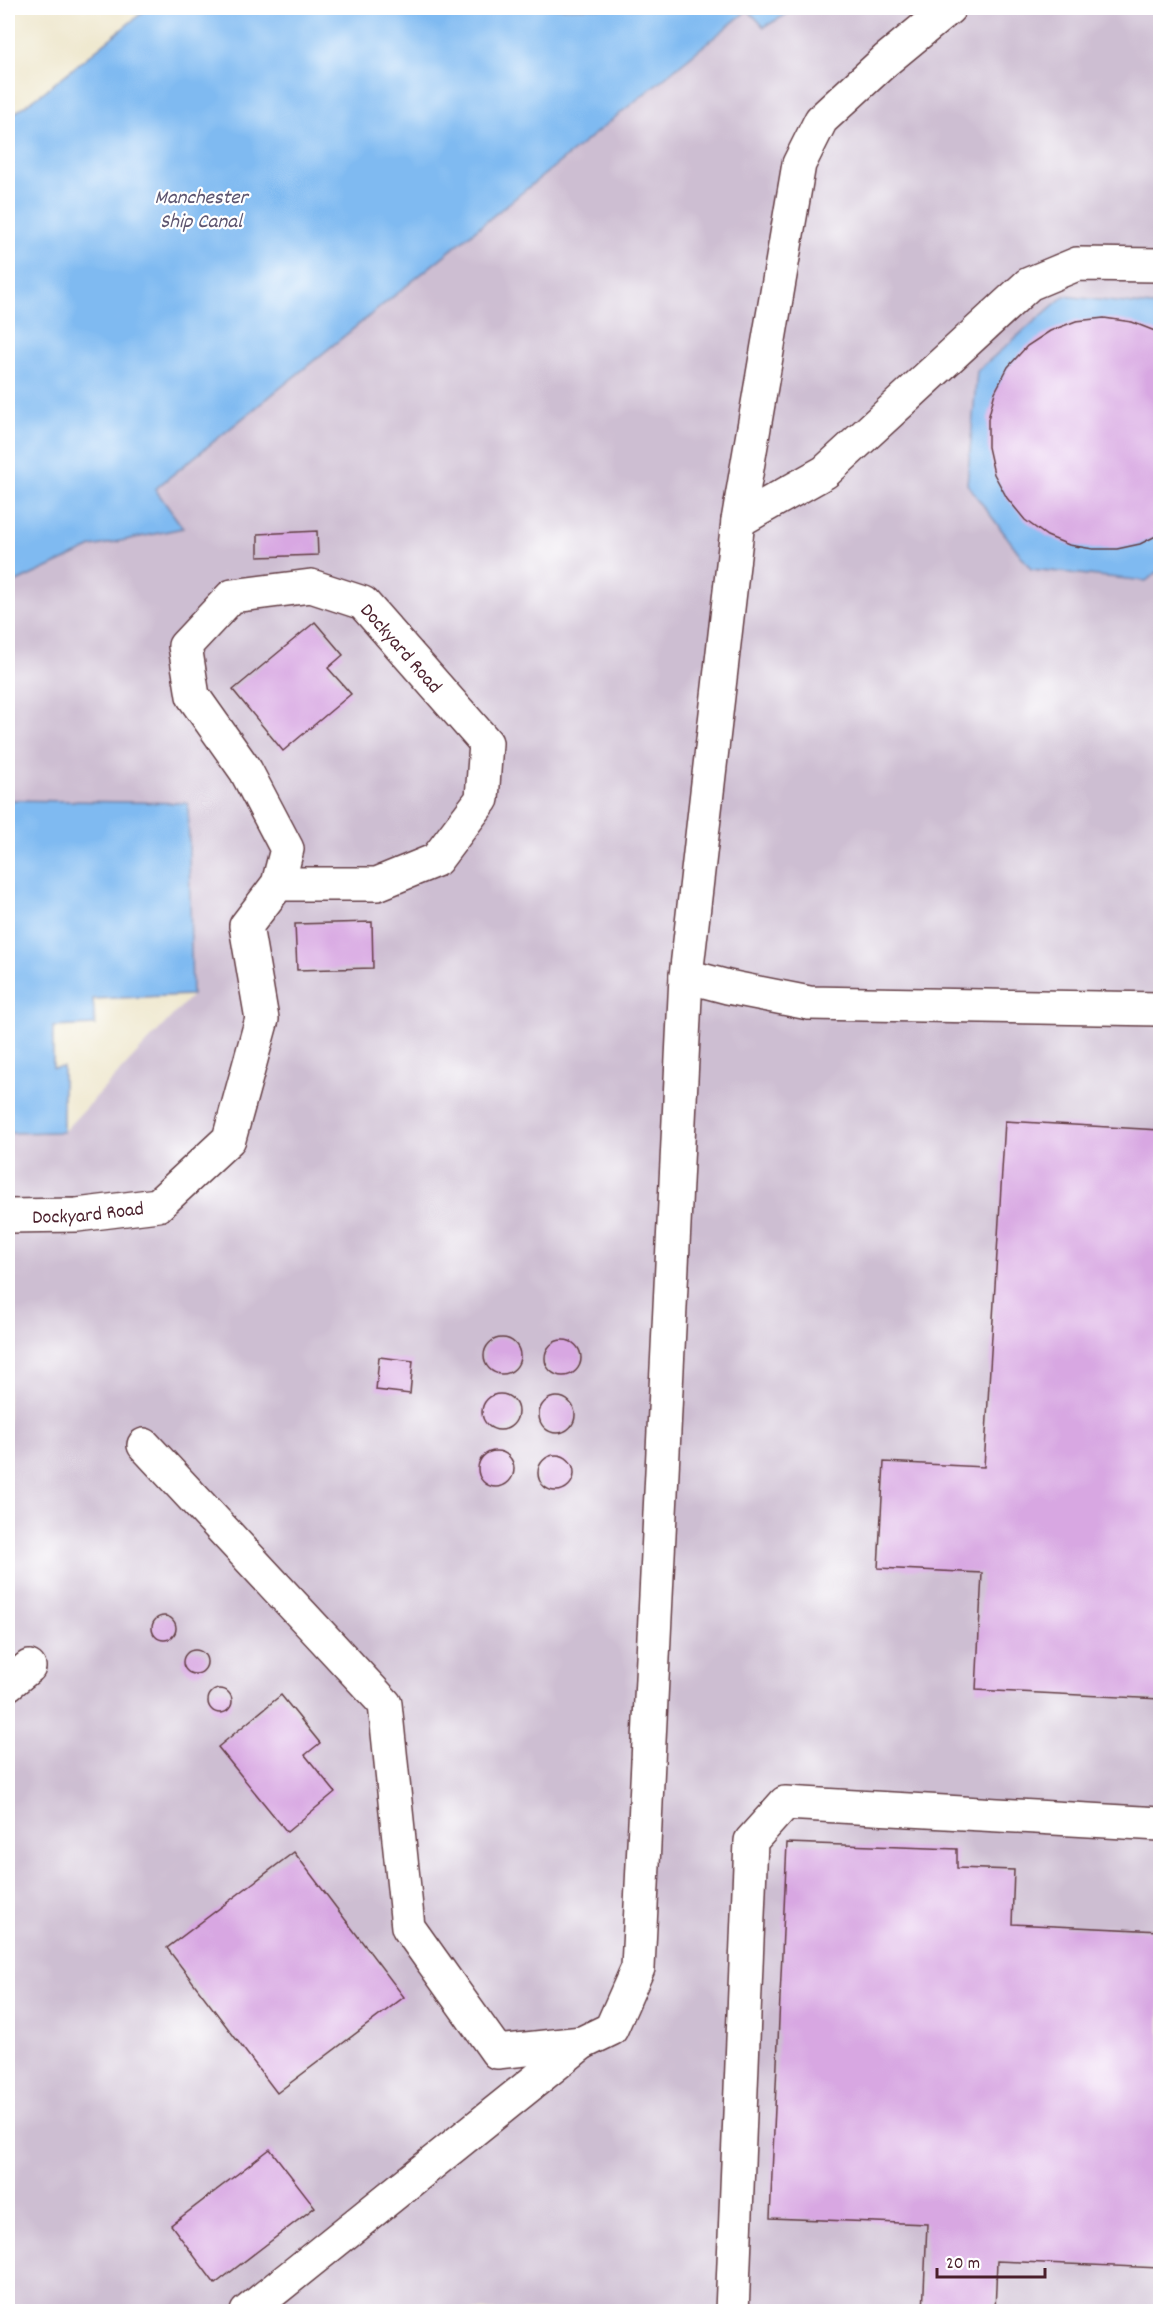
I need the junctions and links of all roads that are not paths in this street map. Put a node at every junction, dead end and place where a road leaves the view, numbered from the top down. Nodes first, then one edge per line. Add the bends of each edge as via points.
1 (949, 8) edge
2 (1161, 265) edge
3 (738, 521) junction
4 (278, 884) junction
5 (686, 976) junction
6 (1161, 1009) edge
7 (8, 1216) edge
8 (144, 1445) dead end
9 (1161, 1824) edge
10 (582, 2043) junction
11 (247, 2312) edge
12 (732, 2312) edge

1 - 3 lane via 821,120 799,164
2 - 3 lane via 1077,264 1029,284 825,471
3 - 5 lane
4 - 4 lane, Dockyard Road via 377,884 436,860 482,800 486,743 363,603 311,586 232,596 185,646 193,696 246,771 287,849
4 - 7 lane, Dockyard Road via 246,926 262,1019 229,1139 158,1205 77,1215
5 - 6 lane via 809,1003
5 - 10 lane via 639,1968 611,2029
8 - 10 lane via 385,1704 408,1927 497,2052
9 - 12 lane via 785,1803 751,1841
10 - 11 lane

